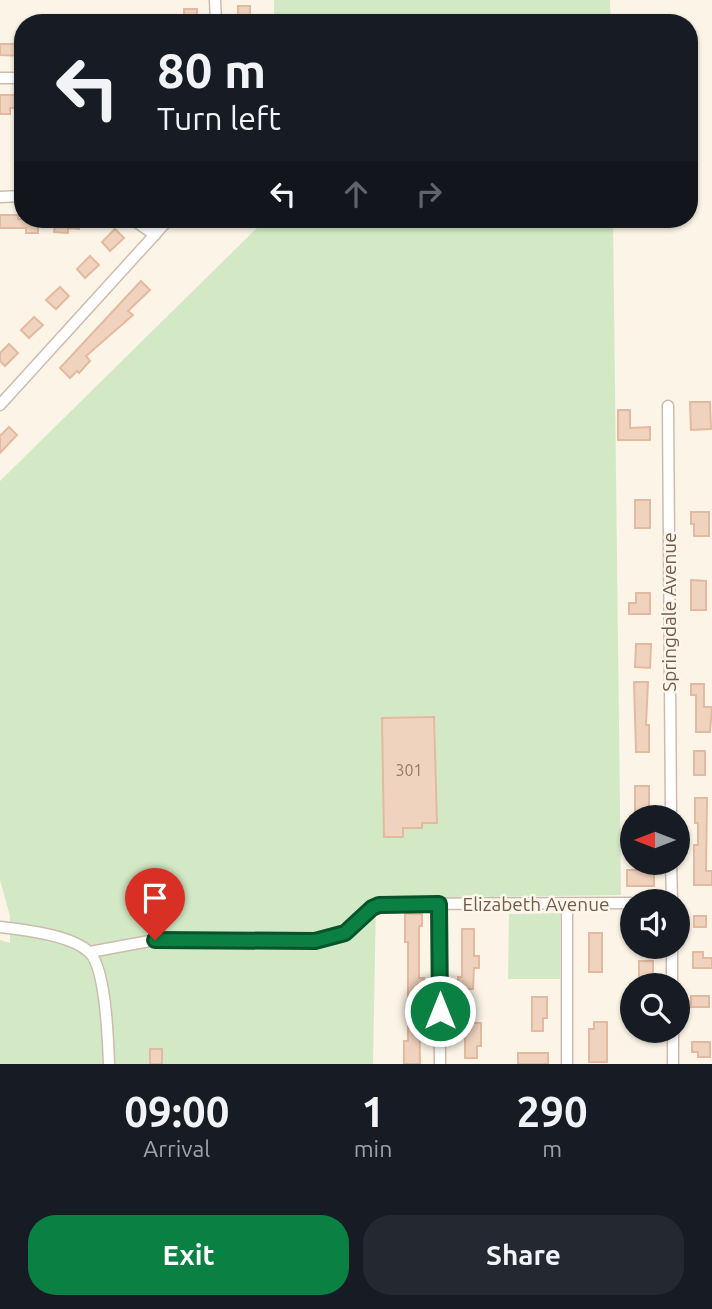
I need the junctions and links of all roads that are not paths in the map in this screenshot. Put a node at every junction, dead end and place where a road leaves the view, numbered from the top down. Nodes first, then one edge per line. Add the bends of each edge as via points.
1 (145, 228) edge
2 (161, 228) edge
3 (155, 235) junction
4 (0, 405) edge
5 (667, 406) dead end
6 (671, 805) edge
7 (620, 903) edge
8 (439, 904) junction
9 (567, 904) junction
10 (0, 927) edge
11 (90, 952) junction
12 (673, 1043) edge
13 (109, 1064) edge
14 (440, 1064) edge
15 (567, 1064) edge
16 (673, 1064) edge

1 - 3 street
2 - 3 street
3 - 4 street
5 - 6 street, Springdale Avenue
7 - 9 street, Elizabeth Avenue
8 - 9 street, Elizabeth Avenue
8 - 11 street, Elizabeth Avenue via 379,905 345,933 315,941 155,940
8 - 14 street
9 - 15 street
10 - 11 street via 68,940
11 - 13 street via 103,993
12 - 16 street

